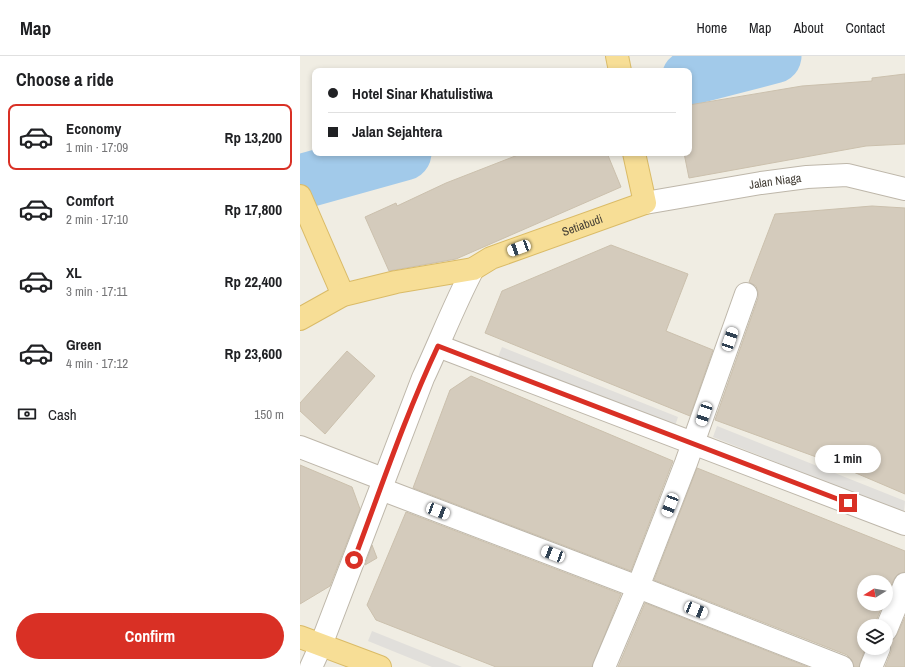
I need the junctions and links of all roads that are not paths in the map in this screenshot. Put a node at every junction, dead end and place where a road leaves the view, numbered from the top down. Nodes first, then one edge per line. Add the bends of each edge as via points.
1 (617, 56) edge
2 (619, 68) edge
3 (635, 156) edge
4 (905, 189) edge
5 (300, 196) edge
6 (645, 203) junction
7 (473, 269) junction
8 (746, 294) dead end
9 (343, 295) junction
10 (300, 319) edge
11 (438, 346) junction
12 (693, 444) junction
13 (300, 447) edge
14 (382, 484) junction
15 (905, 524) edge
16 (905, 584) edge
17 (638, 587) junction
18 (891, 619) edge
19 (300, 637) edge
20 (321, 645) junction
21 (876, 655) edge
22 (311, 667) edge
23 (380, 667) edge
24 (604, 667) edge
25 (842, 667) edge
26 (871, 667) edge

1 - 2 main road
3 - 6 main road
4 - 6 street, Jalan Niaga via 848,175 820,176 760,183
5 - 9 main road
6 - 7 main road, Setiabudi via 491,258
7 - 9 main road, Setiabudi via 396,282
7 - 11 street
8 - 12 street
9 - 10 main road
11 - 12 street
11 - 14 street
12 - 15 street
12 - 17 street
13 - 14 street
14 - 17 street
14 - 20 street
16 - 18 street
17 - 24 street
17 - 25 street
19 - 20 main road
20 - 22 street
20 - 23 main road
21 - 26 street

